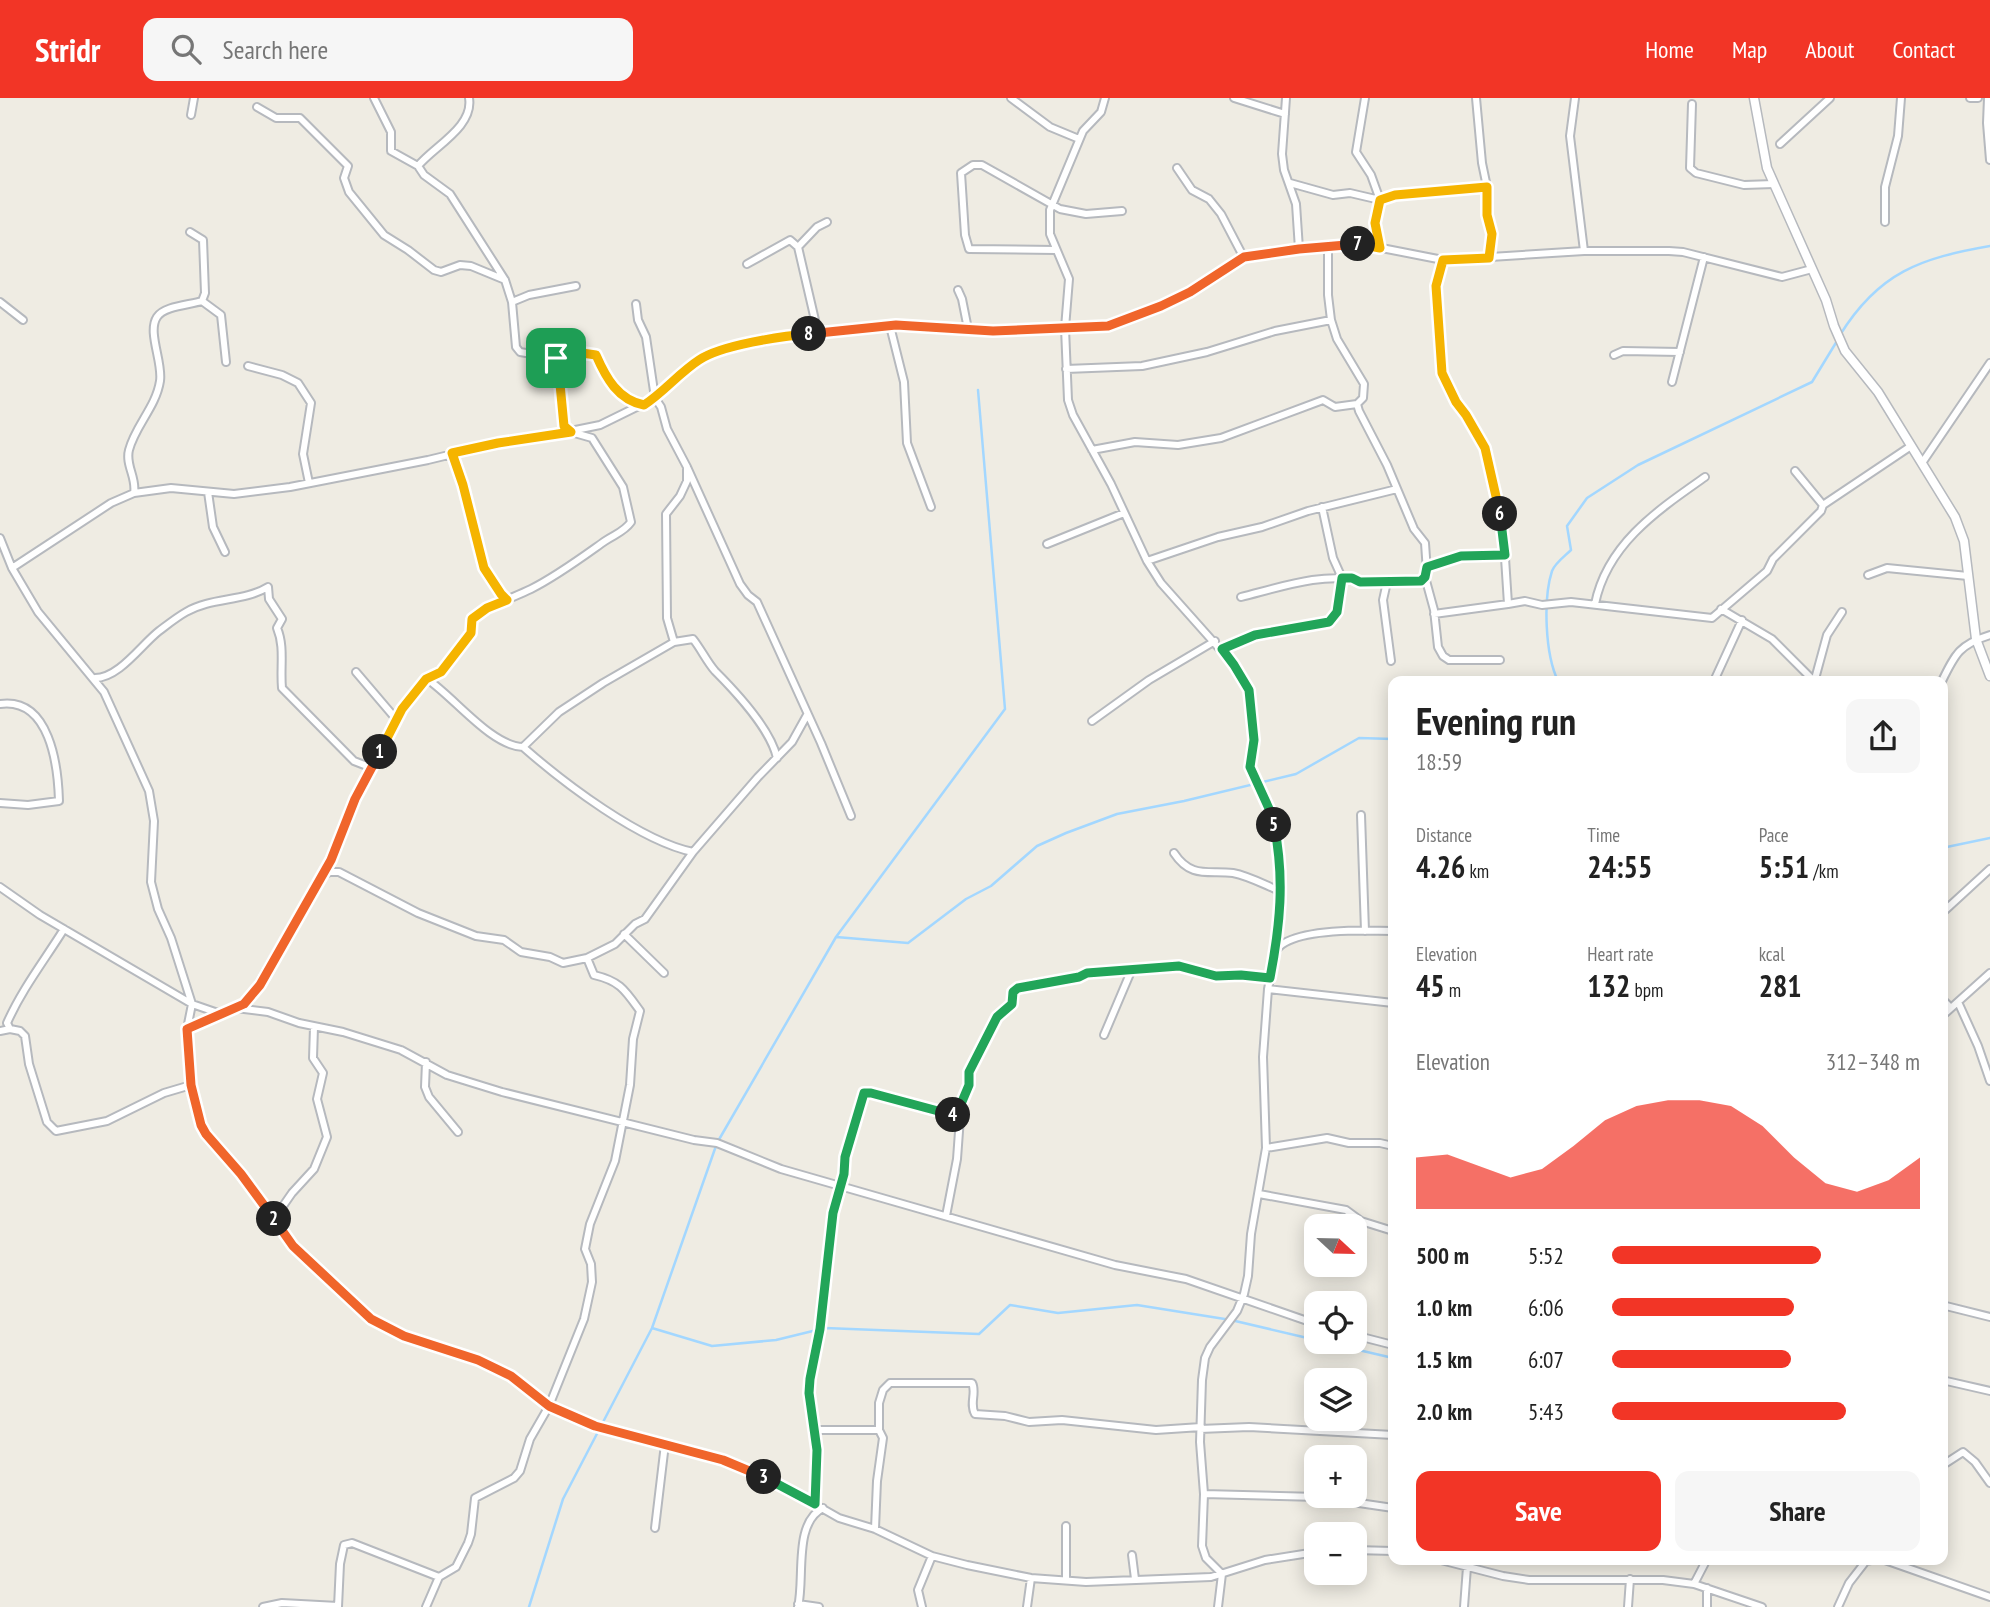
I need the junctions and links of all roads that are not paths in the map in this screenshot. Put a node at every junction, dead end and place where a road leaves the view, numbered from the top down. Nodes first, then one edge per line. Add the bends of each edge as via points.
1 (194, 98) edge
2 (374, 98) edge
3 (469, 98) edge
4 (1011, 98) edge
5 (1105, 98) edge
6 (1234, 98) edge
7 (1286, 98) edge
8 (1365, 98) edge
9 (1476, 98) edge
10 (1575, 98) edge
11 (1754, 98) edge
12 (1830, 98) edge
13 (1901, 98) edge
14 (1970, 98) edge
15 (1978, 98) edge
16 (1988, 98) edge
17 (1692, 104) dead end
18 (257, 107) dead end
19 (1285, 114) junction
20 (191, 115) dead end
21 (1079, 139) junction
22 (1780, 144) dead end
23 (1990, 160) edge
24 (418, 166) junction
25 (1177, 168) dead end
26 (1290, 183) junction
27 (1774, 184) junction
28 (1487, 187) junction
29 (1380, 200) junction
30 (1052, 205) junction
31 (1122, 211) dead end
32 (827, 222) dead end
33 (1885, 222) dead end
34 (190, 232) dead end
35 (798, 247) junction
36 (1328, 247) junction
37 (1380, 248) junction
38 (1299, 249) junction
39 (1056, 250) junction
40 (1584, 251) junction
41 (1244, 257) junction
42 (1704, 257) junction
43 (1489, 258) junction
44 (1443, 260) junction
45 (747, 264) dead end
46 (1812, 269) junction
47 (505, 280) junction
48 (576, 286) dead end
49 (958, 289) dead end
50 (202, 301) junction
51 (0, 302) edge
52 (512, 302) junction
53 (636, 304) dead end
54 (23, 320) dead end
55 (1331, 320) junction
56 (890, 326) junction
57 (1065, 328) junction
58 (968, 329) junction
59 (818, 333) junction
60 (1680, 352) junction
61 (1614, 355) dead end
62 (556, 358) junction
63 (226, 362) dead end
64 (1990, 363) edge
65 (248, 366) dead end
66 (1066, 369) junction
67 (1672, 382) dead end
68 (655, 398) junction
69 (1357, 404) junction
70 (644, 405) junction
71 (571, 432) junction
72 (1910, 446) junction
73 (1092, 450) junction
74 (452, 453) junction
75 (1922, 463) junction
76 (687, 467) junction
77 (1795, 471) dead end
78 (1705, 477) dead end
79 (309, 482) junction
80 (1397, 489) junction
81 (134, 492) junction
82 (208, 492) junction
83 (1823, 505) junction
84 (931, 507) dead end
85 (1322, 507) junction
86 (1124, 513) junction
87 (0, 538) edge
88 (1047, 544) dead end
89 (225, 552) dead end
90 (1505, 555) junction
91 (1147, 561) junction
92 (1427, 567) junction
93 (12, 568) junction
94 (1868, 575) dead end
95 (1968, 576) junction
96 (1425, 577) junction
97 (1342, 578) junction
98 (1387, 582) junction
99 (1241, 597) dead end
100 (507, 600) junction
101 (1508, 604) junction
102 (1595, 604) junction
103 (1721, 609) junction
104 (1842, 612) dead end
105 (1433, 614) junction
106 (1742, 620) junction
107 (1990, 635) edge
108 (1976, 639) junction
109 (1215, 641) junction
110 (674, 642) junction
111 (1222, 649) junction
112 (1500, 660) dead end
113 (1391, 661) dead end
114 (356, 672) dead end
115 (1716, 676) edge
116 (1809, 676) edge
117 (1820, 676) edge
118 (1944, 676) edge
119 (1990, 676) edge
120 (94, 678) junction
121 (426, 679) junction
122 (0, 704) edge
123 (807, 715) junction
124 (396, 719) junction
125 (1092, 721) dead end
126 (523, 747) junction
127 (777, 758) junction
128 (372, 768) junction
129 (0, 803) edge
130 (1361, 815) dead end
131 (851, 816) dead end
132 (693, 852) junction
133 (1174, 853) dead end
134 (1990, 869) edge
135 (321, 876) junction
136 (0, 887) edge
137 (1280, 891) junction
138 (1948, 908) edge
139 (64, 929) junction
140 (1365, 931) junction
141 (1388, 931) edge
142 (624, 934) junction
143 (1276, 949) junction
144 (587, 957) junction
145 (1132, 969) junction
146 (664, 973) dead end
147 (1990, 973) edge
148 (1270, 978) junction
149 (1268, 989) junction
150 (1388, 1002) edge
151 (1958, 1002) junction
152 (192, 1004) junction
153 (1948, 1005) edge
154 (1951, 1008) junction
155 (236, 1009) junction
156 (1948, 1011) edge
157 (221, 1014) junction
158 (314, 1027) junction
159 (9, 1029) junction
160 (187, 1029) junction
161 (0, 1031) edge
162 (1104, 1035) dead end
163 (426, 1062) junction
164 (1990, 1081) edge
165 (191, 1085) junction
166 (961, 1117) junction
167 (624, 1123) junction
168 (458, 1132) dead end
169 (1388, 1145) edge
170 (1266, 1148) junction
171 (840, 1185) junction
172 (1259, 1194) junction
173 (946, 1216) junction
174 (274, 1219) junction
175 (1388, 1229) edge
176 (1242, 1300) junction
177 (1948, 1306) edge
178 (1990, 1317) edge
179 (1304, 1320) edge
180 (1367, 1338) edge
181 (1388, 1344) edge
182 (1948, 1381) edge
183 (1990, 1391) edge
184 (549, 1406) junction
185 (1200, 1428) junction
186 (815, 1430) junction
187 (879, 1430) junction
188 (1388, 1435) edge
189 (665, 1444) junction
190 (1948, 1460) edge
191 (1990, 1483) edge
192 (1204, 1494) junction
193 (815, 1504) junction
194 (1388, 1507) edge
195 (823, 1508) junction
196 (1066, 1526) dead end
197 (655, 1528) dead end
198 (876, 1529) junction
199 (1367, 1550) edge
200 (1388, 1551) edge
201 (1304, 1554) edge
202 (1132, 1555) dead end
203 (932, 1556) junction
204 (1460, 1565) edge
205 (1704, 1565) edge
206 (1864, 1565) edge
207 (1899, 1565) edge
208 (1467, 1567) junction
209 (1222, 1574) junction
210 (439, 1577) junction
211 (1031, 1578) junction
212 (1135, 1579) junction
213 (1630, 1579) junction
214 (1066, 1580) junction
215 (1694, 1584) junction
216 (1707, 1588) junction
217 (802, 1591) junction
218 (1990, 1597) edge
219 (338, 1606) edge
220 (798, 1606) edge
221 (814, 1606) edge
222 (263, 1607) edge
223 (426, 1607) edge
224 (922, 1607) edge
225 (1027, 1607) edge
226 (1218, 1607) edge
227 (1464, 1607) edge
228 (1628, 1607) edge
229 (1707, 1607) edge
230 (1762, 1607) edge
231 (1838, 1607) edge

1 - 20 street
2 - 24 street via 391,132 391,151
3 - 24 street via 464,120
4 - 21 street via 1050,127
5 - 21 street via 1101,111
6 - 19 street
7 - 19 street
8 - 29 street via 1356,152
9 - 28 street
10 - 40 street via 1570,136
11 - 27 street
12 - 22 street
13 - 33 street via 1898,136 1885,187
14 - 15 street
16 - 23 street
17 - 27 street via 1690,168 1744,186
18 - 47 street via 276,118 300,118 348,166 344,178 349,192 395,243 434,270 471,266
19 - 26 street via 1282,154
21 - 30 street
24 - 47 street via 450,194
25 - 41 street via 1192,190 1209,199 1221,214
26 - 29 street via 1333,195 1350,193
26 - 38 street
27 - 46 street
28 - 29 street
28 - 43 street via 1492,234
29 - 37 street via 1375,223
30 - 31 street via 1086,214
30 - 39 street via 1049,225
30 - 39 street via 982,165 961,173 969,249
32 - 35 street
34 - 50 street via 203,240
35 - 45 street via 790,240
35 - 59 street
36 - 37 street via 1361,244
36 - 38 street
36 - 55 street
37 - 44 street
38 - 41 street
39 - 57 street via 1069,279
40 - 42 street via 1669,251
40 - 43 street
41 - 57 street via 1161,306 1108,326
42 - 46 street via 1782,277
42 - 60 street
43 - 44 street
44 - 90 street via 1436,286 1442,373 1485,448
46 - 72 street via 1845,351 1878,392
47 - 52 street
48 - 52 street
49 - 58 street
50 - 63 street via 221,315
50 - 81 street via 168,308 157,316 153,327 160,381 128,454
51 - 54 street
52 - 62 street via 520,352
53 - 68 street
55 - 66 street via 1142,366
55 - 69 street via 1336,339 1364,384 1363,398
56 - 58 street
56 - 59 street
56 - 84 street via 904,382 908,443
57 - 58 street
57 - 66 street
59 - 68 street via 720,350 699,359
60 - 61 street via 1623,351
60 - 67 street
62 - 70 street via 575,352 596,355 619,394
62 - 71 street via 564,426
64 - 75 street
65 - 79 street via 298,383 311,403 303,454
66 - 73 street via 1068,400
68 - 70 street
68 - 76 street
69 - 73 street via 1335,407 1322,400 1222,438 1178,445 1135,442
69 - 80 street
70 - 71 street
71 - 74 street
71 - 100 street via 592,438 604,456 623,488 631,522 583,559
72 - 75 street
72 - 83 street
73 - 86 street
74 - 79 street
74 - 100 street via 484,568
75 - 95 street via 1955,517 1964,541
76 - 110 street via 687,481 666,514 667,618
76 - 123 street via 740,584 757,602
77 - 83 street
78 - 102 street via 1656,512 1622,548 1610,562
79 - 82 street via 234,494
80 - 85 street
80 - 92 street via 1425,543
81 - 82 street via 171,488
81 - 93 street
82 - 89 street via 213,527
83 - 103 street via 1767,571
85 - 91 street
85 - 97 street
86 - 88 street
86 - 91 street
87 - 93 street
90 - 92 street via 1461,556
90 - 101 street
91 - 109 street via 1182,608
92 - 96 street
93 - 120 street via 38,612
94 - 95 street via 1887,568
95 - 108 street
96 - 98 street
96 - 105 street
97 - 98 street
97 - 99 street
97 - 111 street via 1337,612 1329,622 1255,635
98 - 113 street via 1382,600
100 - 121 street via 472,619 471,633 462,645 441,672
101 - 102 street
101 - 105 street
102 - 103 street via 1712,618
103 - 106 street
104 - 117 street via 1827,635
105 - 112 street via 1437,647 1443,656 1449,660
106 - 115 street
106 - 116 street via 1772,639
107 - 108 street
108 - 118 street via 1957,652
108 - 119 street
109 - 111 street
109 - 125 street
110 - 126 street via 559,712
110 - 127 street via 693,639 713,670 738,694
111 - 137 street via 1249,690 1254,740 1250,767 1271,813
114 - 124 street
120 - 128 street via 103,678 133,657 186,611 250,596 268,587 269,599 282,619 277,628 283,642 282,688 354,761
120 - 152 street via 149,791 154,821 151,882
121 - 124 street
121 - 126 street via 501,740
122 - 129 street via 27,708 46,730 57,768 59,802
123 - 127 street
123 - 131 street
124 - 128 street
126 - 132 street via 618,819
127 - 132 street
128 - 135 street
130 - 140 street
132 - 142 street via 645,919
133 - 137 street via 1179,861 1202,873 1233,873
134 - 138 street
135 - 144 street via 339,873 418,913 476,936 505,940 521,952 563,962
135 - 155 street via 260,985
136 - 139 street
137 - 143 street
139 - 152 street
139 - 159 street via 26,985 7,1023
140 - 141 street
140 - 143 street via 1301,936
142 - 144 street via 615,944
142 - 146 street
143 - 148 street
144 - 167 street via 594,975 612,980 640,1011
145 - 148 street via 1179,966 1216,976
145 - 162 street
145 - 166 street via 1087,973 1013,992 1012,1004 997,1017 969,1072
147 - 151 street
148 - 149 street
149 - 150 street
149 - 170 street via 1263,1057
151 - 154 street
151 - 164 street
152 - 157 street
152 - 160 street
153 - 154 street
154 - 156 street
155 - 157 street
155 - 158 street via 268,1012
157 - 160 street
158 - 163 street via 401,1050
158 - 174 street via 313,1058 323,1073 317,1099 327,1137 314,1169
159 - 161 street
159 - 165 street via 25,1037 47,1122 56,1130 107,1121
160 - 165 street
163 - 167 street via 447,1075 502,1092
163 - 168 street via 429,1097
165 - 174 street via 206,1134
166 - 171 street via 864,1093
166 - 173 street
167 - 171 street via 717,1143 781,1169
167 - 184 street via 615,1161 590,1224 586,1249 592,1282 584,1319
169 - 170 street via 1327,1138
170 - 172 street
171 - 173 street
171 - 186 street via 830,1226 809,1387
172 - 175 street via 1346,1210 1361,1221
172 - 176 street
173 - 176 street via 1115,1265 1186,1279
174 - 184 street via 293,1246 371,1319 511,1376
176 - 179 street
176 - 185 street via 1205,1359
177 - 178 street
180 - 181 street
182 - 183 street
184 - 189 street via 605,1430
184 - 210 street via 514,1478 475,1498 468,1543 456,1567
185 - 187 street via 1156,1430 975,1414 972,1382 932,1382 890,1383 880,1396
185 - 188 street
185 - 192 street
186 - 187 street
186 - 193 street
187 - 198 street via 883,1438
189 - 193 street via 723,1460
189 - 197 street
190 - 191 street via 1962,1452
192 - 194 street via 1318,1497
192 - 209 street via 1202,1546 1206,1558
193 - 195 street
195 - 198 street
195 - 217 street via 806,1525
196 - 214 street
198 - 203 street
199 - 200 street
201 - 209 street
202 - 212 street
203 - 211 street
203 - 224 street via 918,1590
204 - 208 street
205 - 215 street
206 - 231 street
207 - 218 street
208 - 213 street via 1529,1580
208 - 227 street
209 - 212 street
209 - 226 street
210 - 219 street via 352,1542 344,1545 340,1563
210 - 223 street
211 - 214 street
211 - 225 street
212 - 214 street
213 - 215 street
213 - 228 street
215 - 216 street
216 - 229 street
216 - 230 street
217 - 220 street
217 - 221 street
219 - 222 street via 282,1603
220 - 221 street

